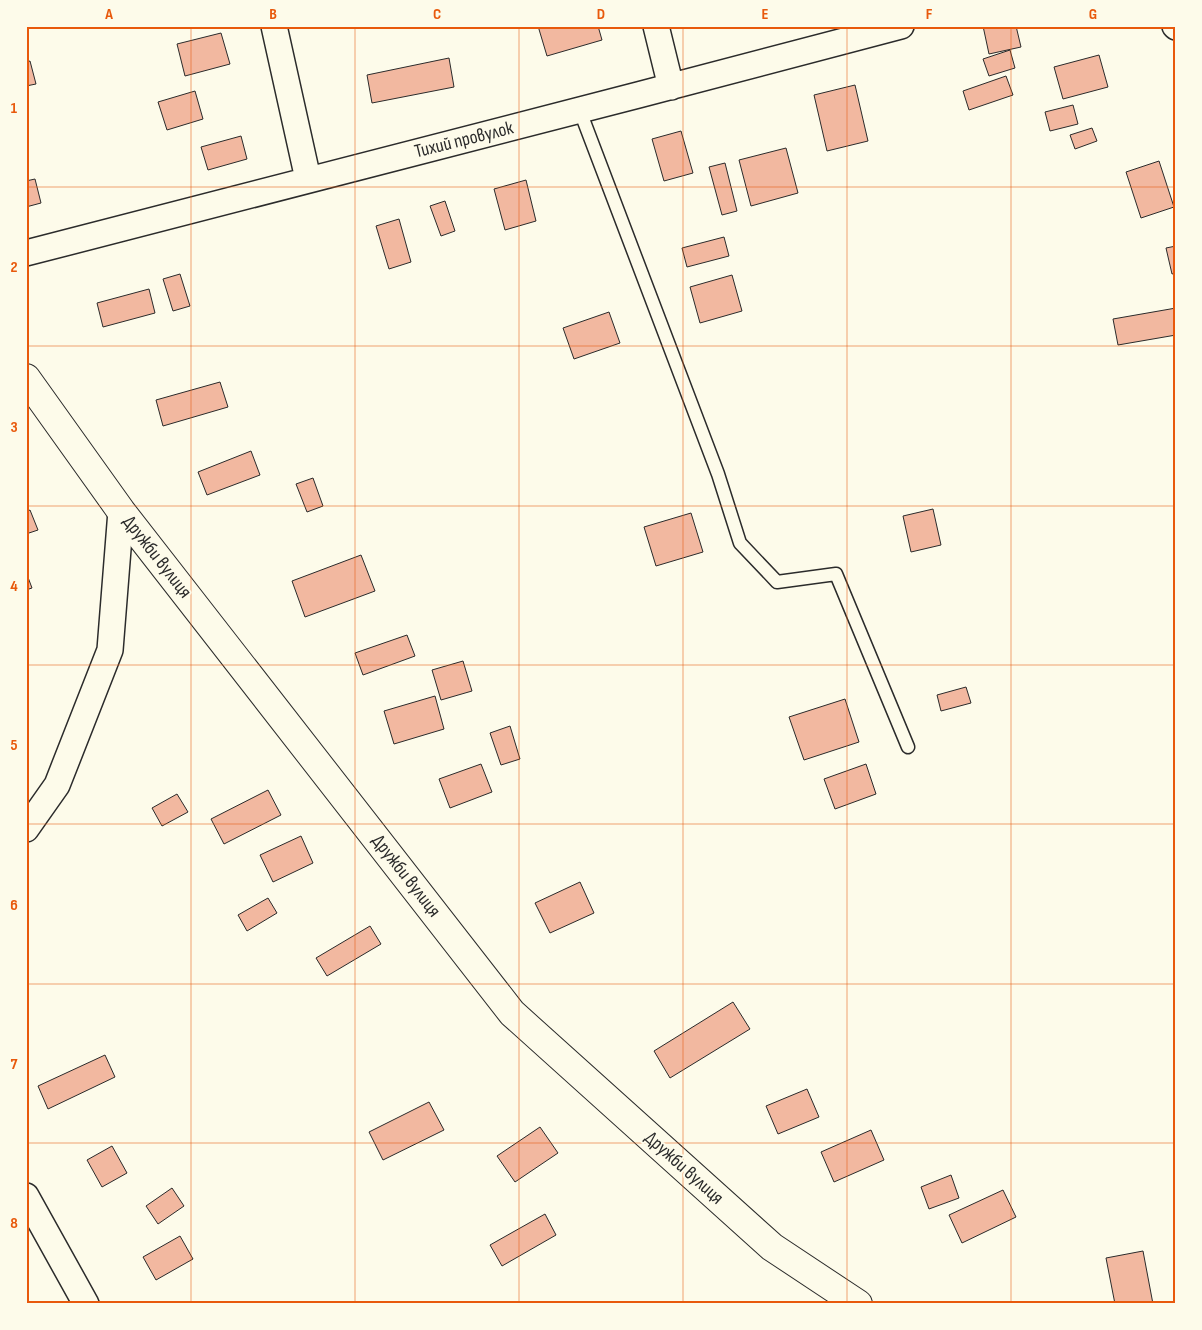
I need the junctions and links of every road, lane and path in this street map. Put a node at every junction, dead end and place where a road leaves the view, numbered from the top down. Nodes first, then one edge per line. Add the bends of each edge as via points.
1 (274, 26) edge
2 (656, 26) edge
3 (902, 26) edge
4 (671, 87) junction
5 (580, 111) junction
6 (308, 179) junction
7 (26, 253) edge
8 (26, 378) edge
9 (121, 511) junction
10 (908, 747) dead end
11 (26, 828) edge
12 (26, 1196) edge
13 (86, 1304) edge
14 (858, 1304) edge

1 - 6 street
2 - 4 street
3 - 4 street, Тихий провулок
4 - 5 street, Тихий провулок
5 - 6 street, Тихий провулок
5 - 10 lane via 718,474 740,543 776,582 836,574
6 - 7 street, Тихий провулок
8 - 9 street, Дружби вулиця
9 - 11 street via 110,650 57,785
9 - 14 street, Дружби вулиця via 512,1013 772,1246
12 - 13 street

